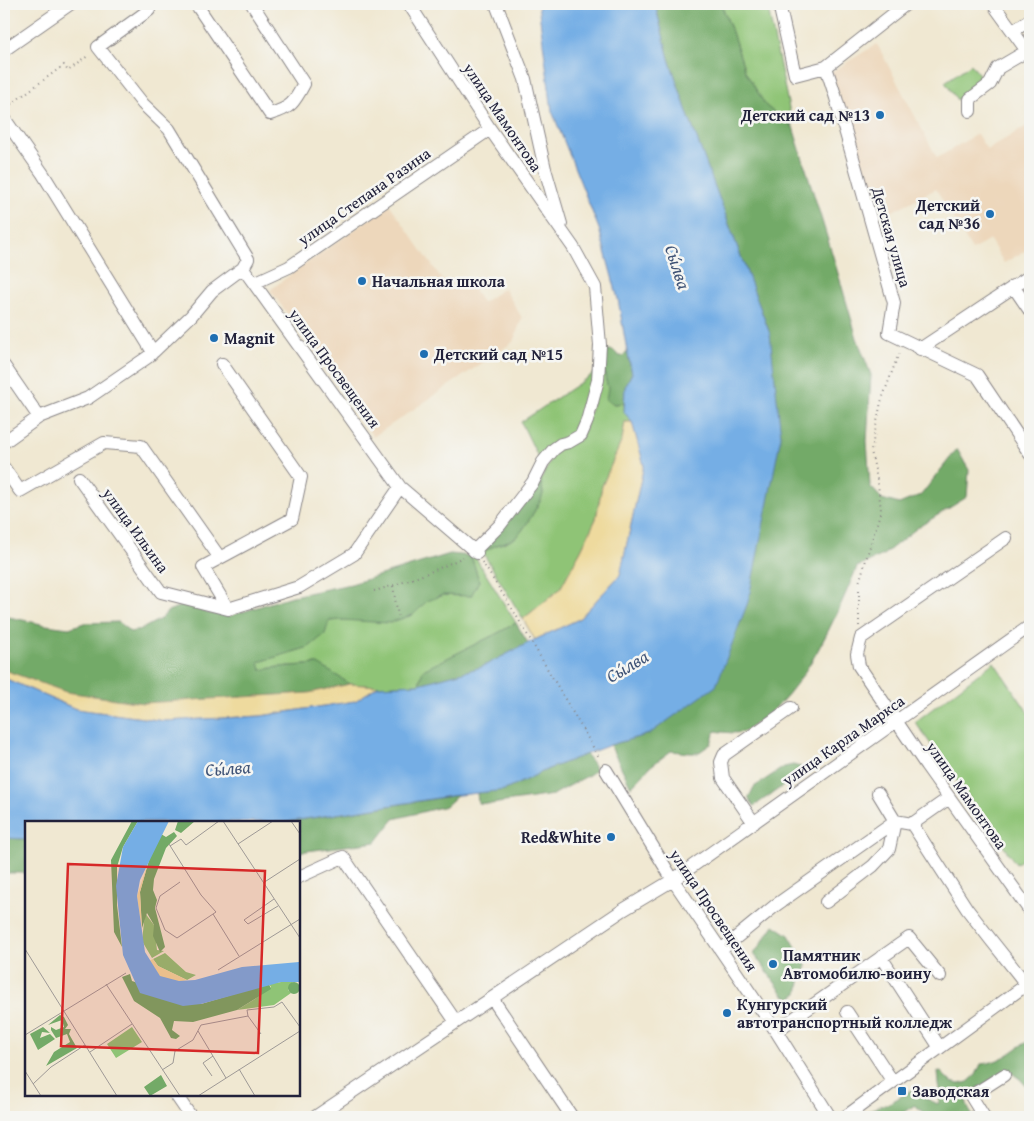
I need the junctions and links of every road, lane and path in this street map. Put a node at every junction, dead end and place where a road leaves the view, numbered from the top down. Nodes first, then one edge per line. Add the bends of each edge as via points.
1 (69, 4) edge
2 (145, 4) edge
3 (196, 4) edge
4 (252, 4) edge
5 (409, 4) edge
6 (496, 4) edge
7 (779, 4) edge
8 (906, 4) edge
9 (993, 4) edge
10 (1030, 20) edge
11 (1013, 31) junction
12 (98, 47) junction
13 (4, 50) edge
14 (826, 67) junction
15 (4, 109) edge
16 (970, 112) dead end
17 (4, 118) edge
18 (490, 129) junction
19 (545, 169) junction
20 (527, 181) junction
21 (564, 233) junction
22 (244, 268) junction
23 (1030, 276) edge
24 (254, 283) junction
25 (1013, 286) junction
26 (1030, 311) edge
27 (904, 340) junction
28 (920, 349) junction
29 (153, 352) junction
30 (222, 364) dead end
31 (4, 366) edge
32 (39, 417) junction
33 (4, 442) edge
34 (1030, 454) edge
35 (4, 468) edge
36 (79, 478) dead end
37 (400, 487) junction
38 (1006, 538) dead end
39 (475, 552) junction
40 (220, 558) junction
41 (393, 586) junction
42 (374, 591) dead end
43 (228, 610) junction
44 (398, 616) dead end
45 (1030, 626) edge
46 (861, 638) junction
47 (791, 708) dead end
48 (896, 722) junction
49 (605, 768) joint
50 (878, 793) dead end
51 (949, 798) junction
52 (895, 821) junction
53 (754, 823) junction
54 (912, 824) junction
55 (300, 877) edge
56 (673, 880) junction
57 (826, 902) dead end
58 (1030, 912) edge
59 (721, 950) junction
60 (881, 958) junction
61 (940, 976) dead end
62 (1029, 985) edge
63 (492, 998) junction
64 (847, 1012) dead end
65 (456, 1022) junction
66 (776, 1031) junction
67 (940, 1048) junction
68 (1004, 1075) dead end
69 (894, 1082) junction
70 (177, 1096) edge
71 (192, 1117) edge
72 (315, 1117) edge
73 (572, 1117) edge
74 (830, 1117) edge
75 (845, 1117) edge
76 (984, 1117) edge

1 - 13 street
2 - 12 street via 149,10
3 - 4 street via 270,114 295,102 304,84
5 - 18 street, улица Мамонтова
6 - 19 street via 525,79
7 - 14 street via 796,75
8 - 14 street
9 - 11 street
10 - 11 street
11 - 16 street via 1027,51 998,68 990,84 970,99
12 - 15 path via 68,71 64,65
12 - 22 street via 143,104 169,129 248,259
14 - 27 street, Детская улица via 894,303 888,333
17 - 29 street via 43,174
18 - 20 street, улица Мамонтова
18 - 24 street, улица Степана Разина via 289,267
19 - 20 street
19 - 21 street
20 - 21 street, улица Мамонтова
21 - 39 street, улица Мамонтова via 595,287 600,345 598,380 587,421 581,435 554,448 533,482
22 - 24 street, улица Просвещения
22 - 29 street via 212,291 192,316
23 - 25 street
24 - 37 street, улица Просвещения
25 - 26 street
25 - 28 street
27 - 28 street, Детская улица
27 - 46 path via 881,402 871,451 881,510 859,583
28 - 34 street, Детская улица via 977,375
29 - 32 street via 88,398
30 - 40 street via 301,477 292,519
31 - 32 street
32 - 33 street
35 - 40 street via 20,491 104,443 141,446
36 - 43 street, улица Ильина via 161,592
37 - 39 street, улица Просвещения
37 - 43 street via 354,554 299,587
38 - 46 street
39 - 41 path
39 - 49 path via 513,610
40 - 43 street via 203,567
41 - 42 path
41 - 44 path
45 - 48 street, улица Карла Маркса
46 - 48 street, улица Мамонтова via 857,654 859,666
47 - 53 street via 724,755 721,762 723,778
48 - 51 street, улица Мамонтова
48 - 53 street, улица Карла Маркса
49 - 56 street, улица Просвещения
50 - 52 street
51 - 54 street
51 - 58 street, улица Мамонтова
52 - 54 street
52 - 57 street via 889,849 873,866
52 - 59 street via 776,905
53 - 56 street, улица Карла Маркса
54 - 62 street via 990,940
55 - 65 street via 342,856
56 - 59 street, улица Просвещения
56 - 63 street, улица Карла Маркса
59 - 66 street, улица Просвещения
60 - 61 street via 909,938
60 - 66 street
60 - 67 street
62 - 67 street
63 - 65 street, улица Карла Маркса
63 - 73 street
64 - 69 street
65 - 72 street, улица Карла Маркса
66 - 74 street, улица Просвещения
67 - 69 street
68 - 76 street via 971,1096
69 - 75 street
70 - 71 street

